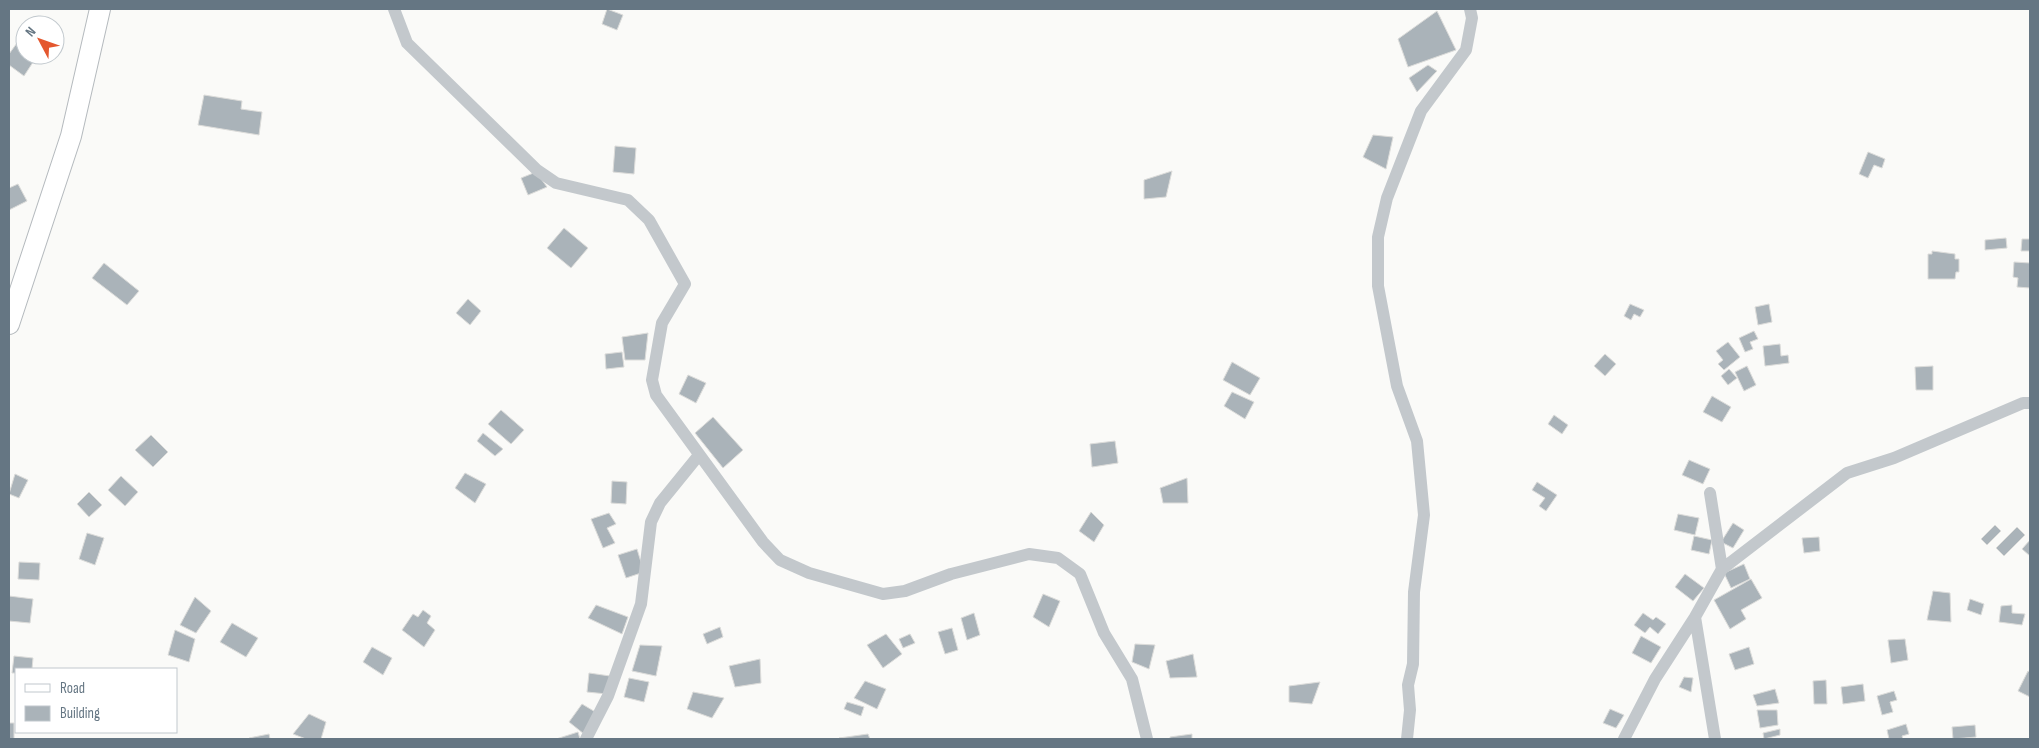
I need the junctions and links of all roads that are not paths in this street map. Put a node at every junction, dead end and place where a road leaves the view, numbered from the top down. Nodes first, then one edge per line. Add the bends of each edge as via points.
1 (100, 9) edge
2 (394, 9) edge
3 (1470, 9) edge
4 (9, 324) edge
5 (2030, 403) edge
6 (699, 455) junction
7 (1710, 493) dead end
8 (1722, 569) junction
9 (1695, 617) junction
10 (586, 739) edge
11 (1147, 739) edge
12 (1407, 739) edge
13 (1624, 739) edge
14 (1715, 739) edge

1 - 4 main road via 71,136
2 - 6 street via 407,43 537,170 556,183 628,200 649,220 685,284 662,323 652,380 656,396
3 - 12 street via 1472,18 1466,50 1421,110 1387,198 1378,238 1378,286 1397,386 1417,441 1424,515 1414,592
5 - 8 street via 2023,403 1894,458 1847,473
6 - 10 street via 660,503 651,522 641,604 608,696
6 - 11 street via 763,542 780,560 809,573 883,594 905,591 951,574 1029,554 1058,558 1080,574 1104,632 1132,679
7 - 8 street
8 - 9 street
9 - 13 street via 1655,678
9 - 14 street

